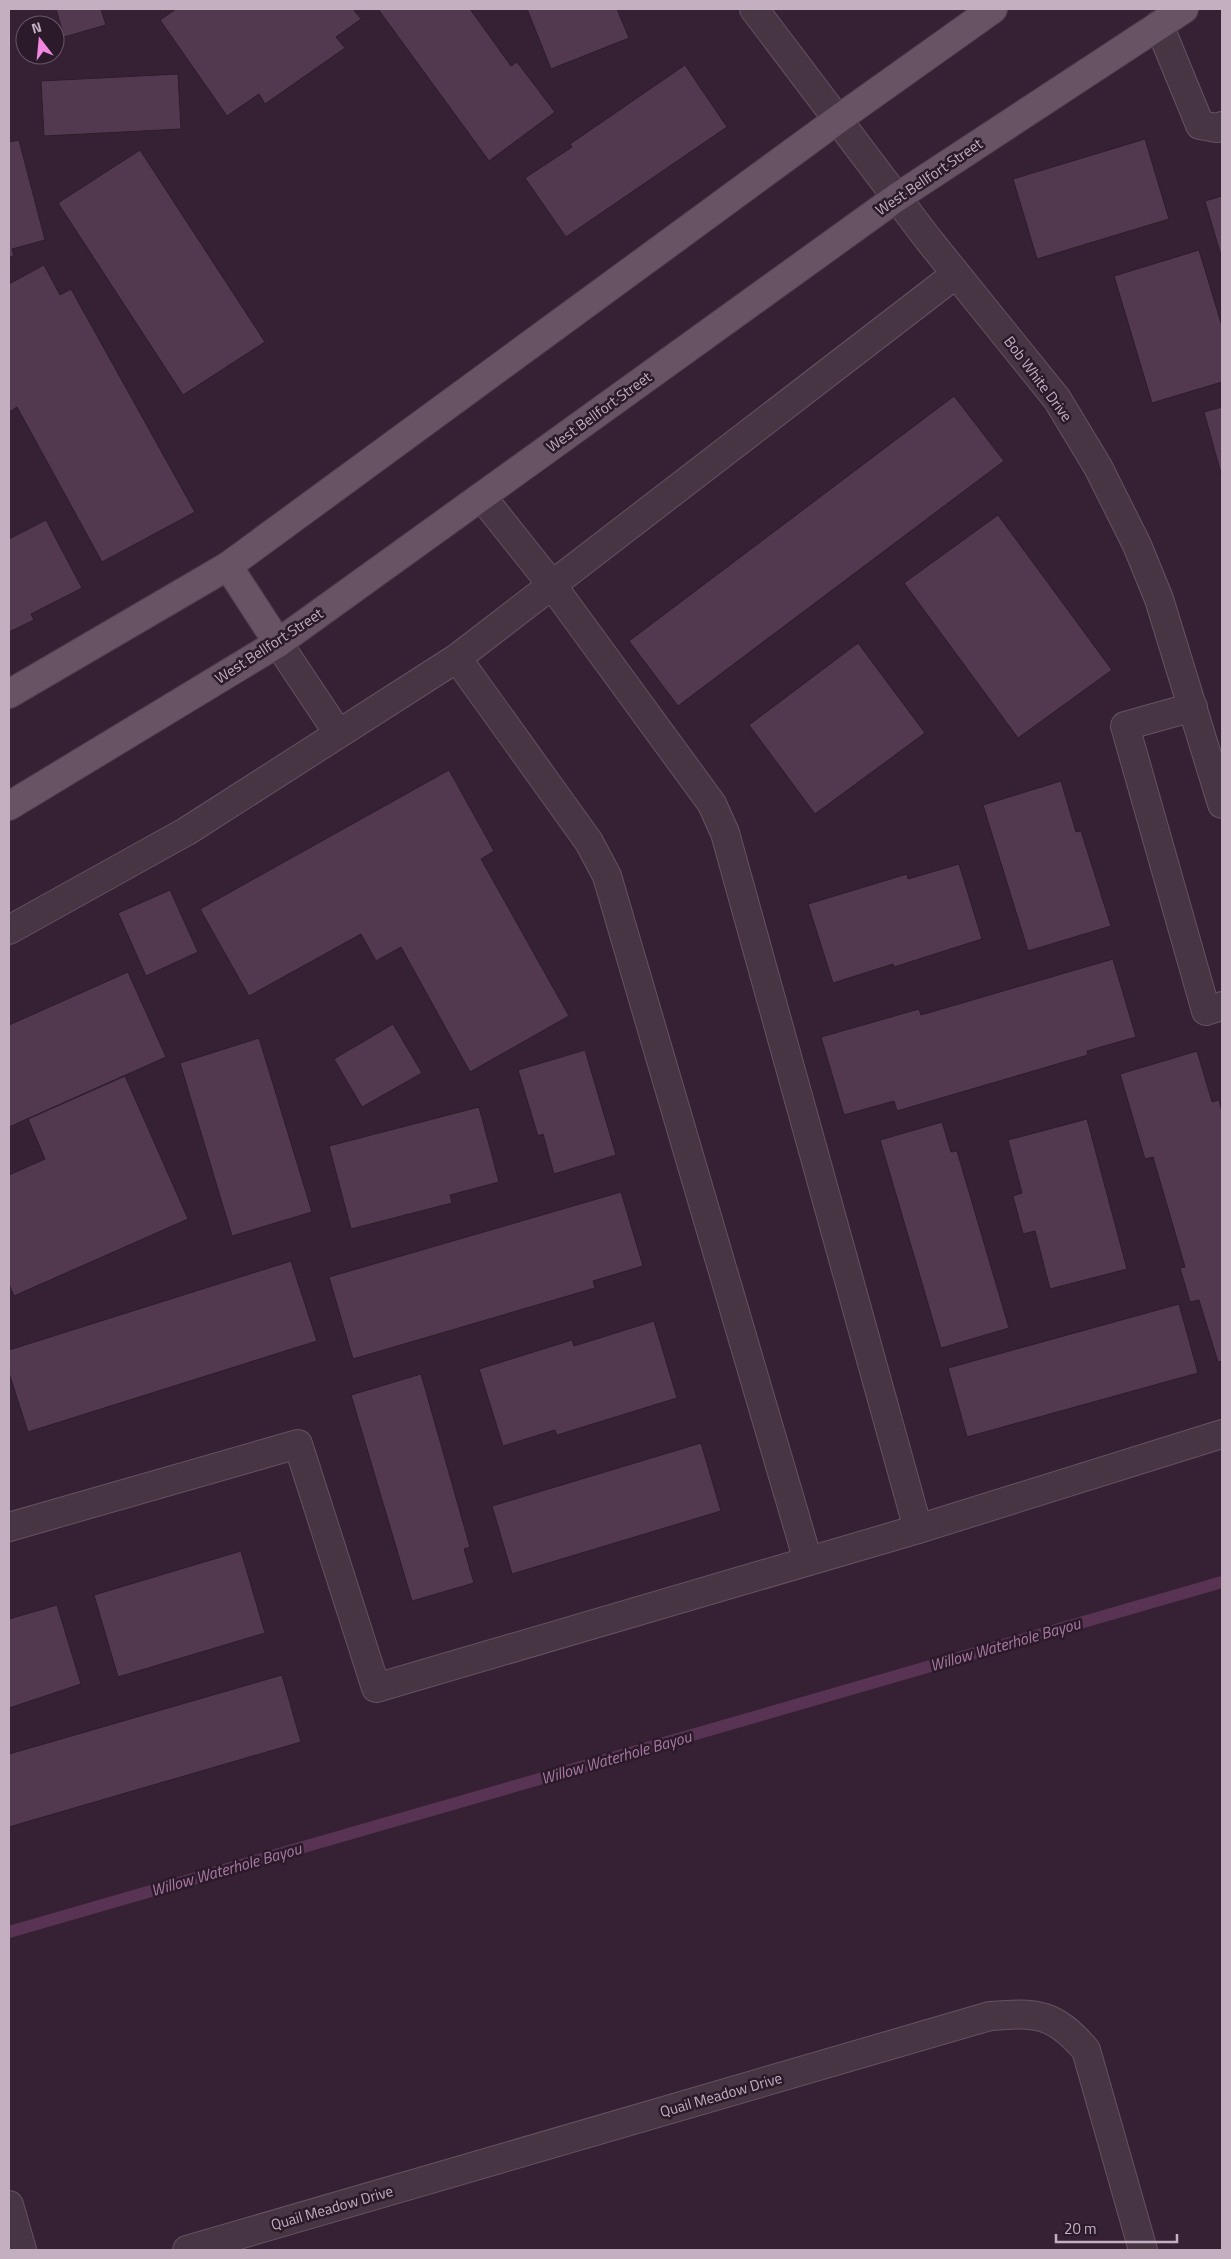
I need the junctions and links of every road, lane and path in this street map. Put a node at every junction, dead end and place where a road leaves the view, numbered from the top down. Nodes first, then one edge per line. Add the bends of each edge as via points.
1 (754, 9) edge
2 (993, 9) edge
3 (1184, 9) edge
4 (1159, 25) junction
5 (837, 120) junction
6 (1222, 126) edge
7 (896, 198) junction
8 (956, 274) junction
9 (482, 497) junction
10 (228, 566) junction
11 (552, 585) junction
12 (278, 643) junction
13 (457, 658) junction
14 (9, 694) edge
15 (1193, 707) junction
16 (338, 733) junction
17 (1215, 751) edge
18 (1222, 804) edge
19 (9, 806) edge
20 (9, 930) edge
21 (1222, 1006) edge
22 (1222, 1434) edge
23 (9, 1527) edge
24 (918, 1529) junction
25 (808, 1561) junction
26 (9, 2205) edge
27 (22, 2250) edge
28 (187, 2250) edge
29 (1143, 2250) edge

1 - 5 street, Bob White Drive
2 - 5 main road
3 - 4 main road, West Bellfort Street
4 - 6 street via 1200,125
4 - 7 main road, West Bellfort Street
5 - 7 street, Bob White Drive
5 - 10 main road
7 - 8 street, Bob White Drive
7 - 9 main road, West Bellfort Street
8 - 11 street
8 - 15 street, Bob White Drive via 1057,399 1098,467 1138,545 1159,599
9 - 11 street
9 - 12 main road, West Bellfort Street
10 - 12 main road
10 - 14 main road
11 - 13 street
11 - 24 street via 712,804 725,833
12 - 16 street
12 - 19 main road, West Bellfort Street
13 - 16 street
13 - 25 street via 589,842 607,876
15 - 17 street, Bob White Drive
15 - 21 street via 1125,726 1206,1010
16 - 20 street via 187,831
17 - 18 street, Bob White Drive
22 - 24 street
23 - 25 street via 298,1444 376,1688
24 - 25 street
26 - 27 street
28 - 29 street, Quail Meadow Drive via 990,2016 1014,2014 1042,2016 1068,2030 1086,2050

